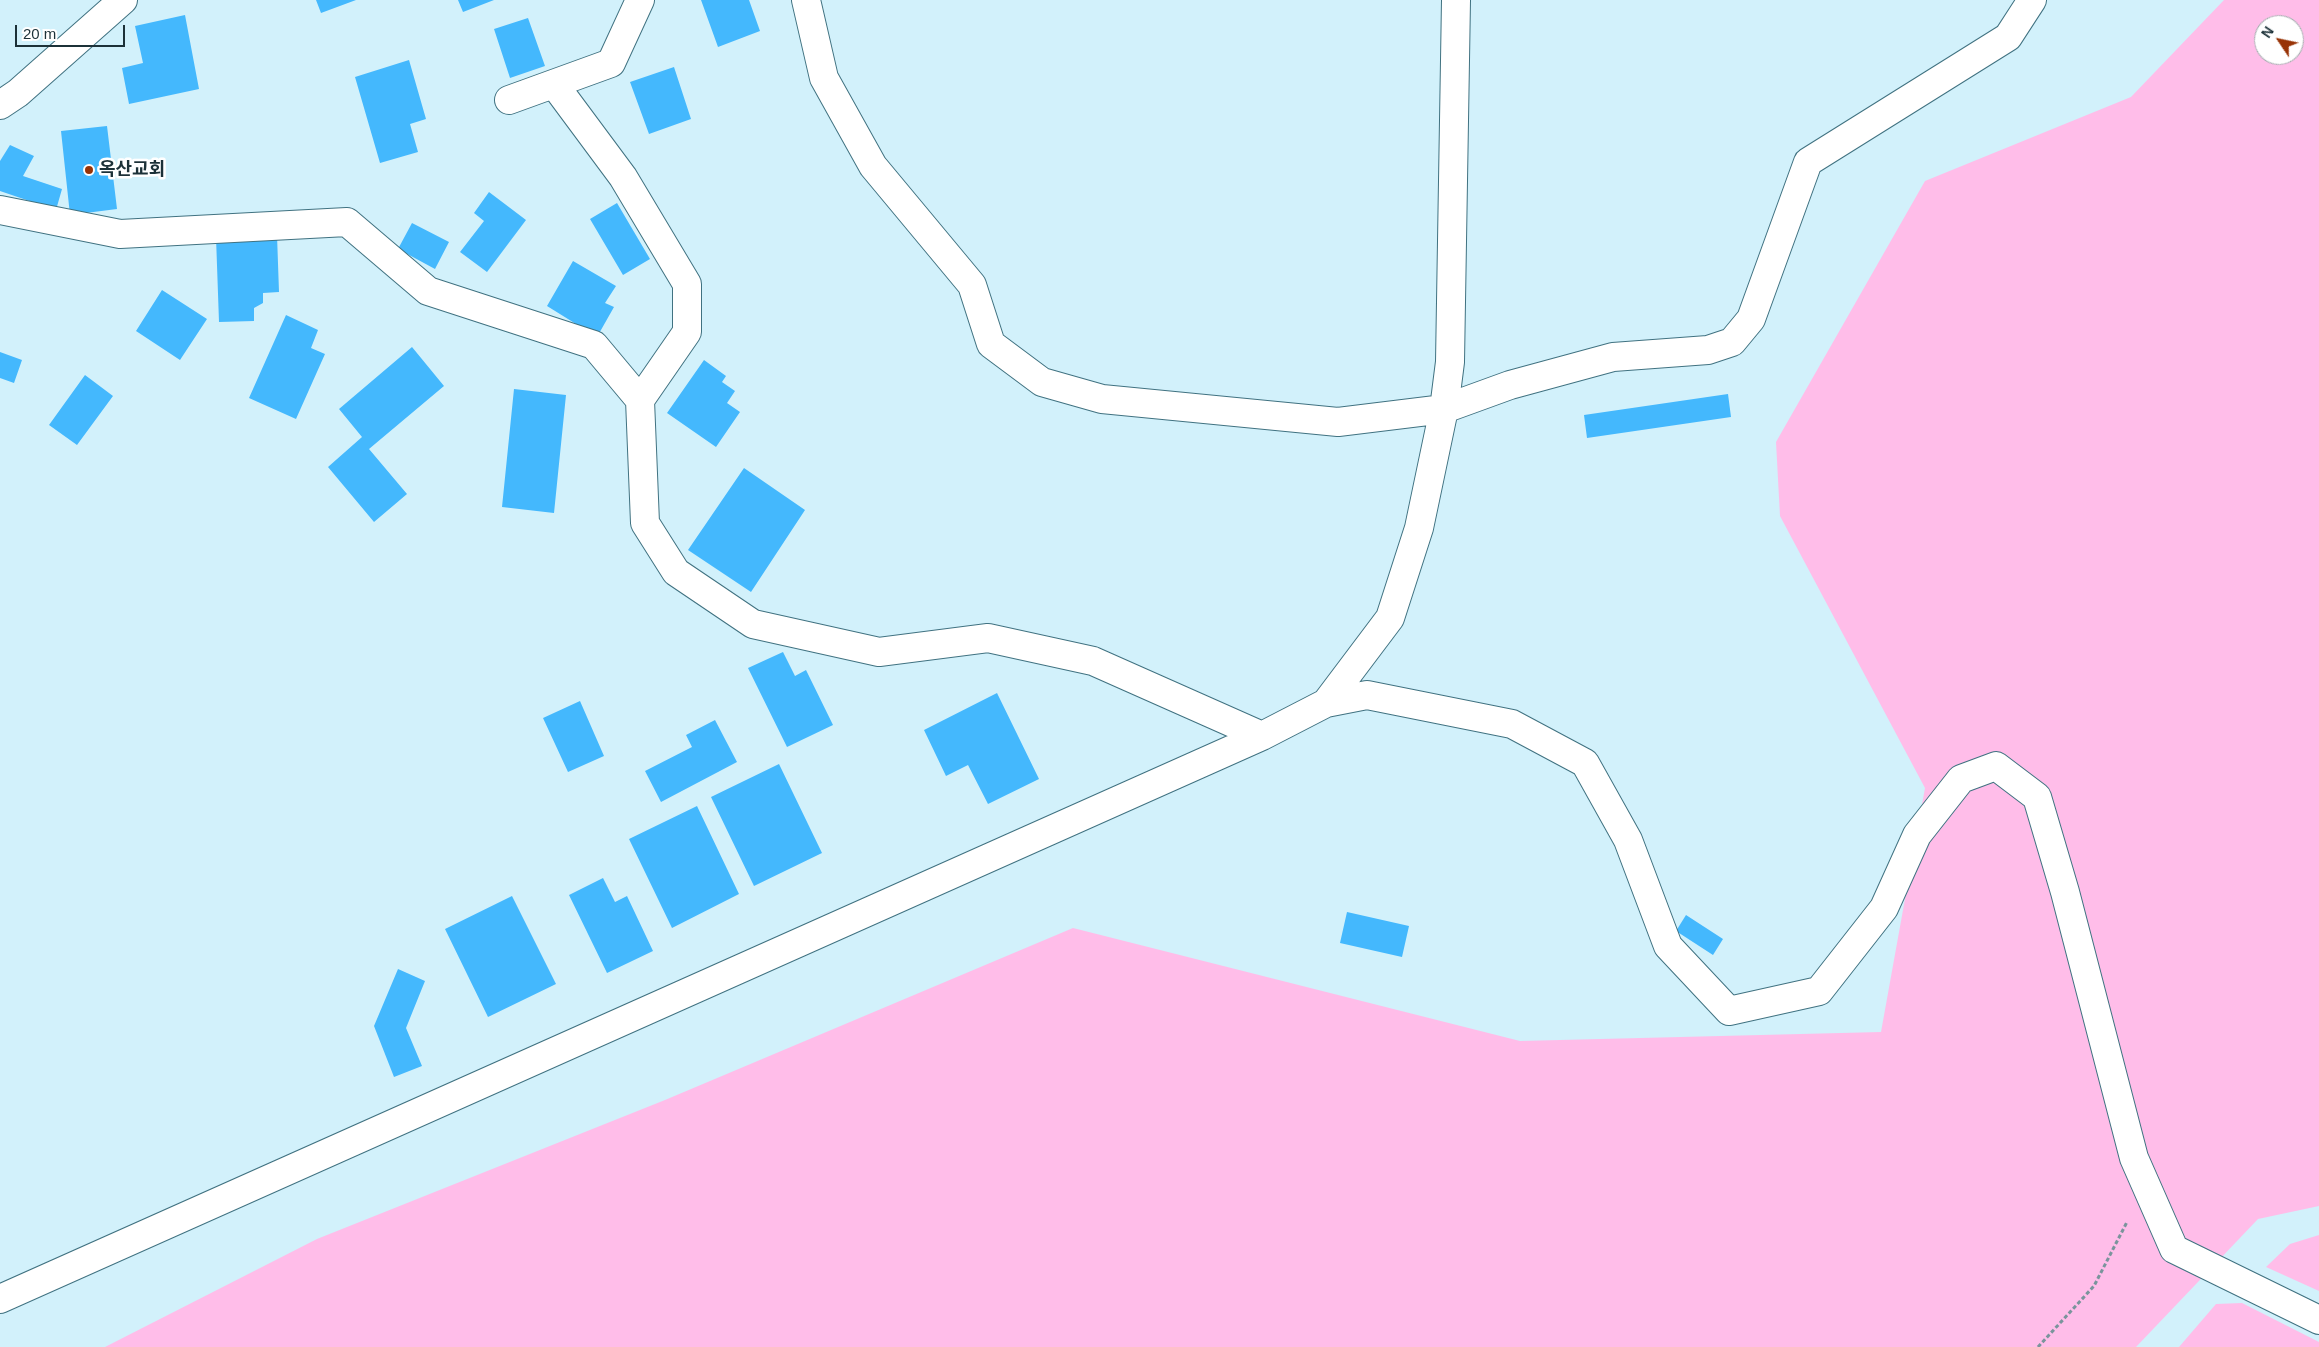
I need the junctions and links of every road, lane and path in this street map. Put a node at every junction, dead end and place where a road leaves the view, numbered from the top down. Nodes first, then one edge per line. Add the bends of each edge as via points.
1 (123, 0) edge
2 (640, 0) edge
3 (806, 0) edge
4 (1456, 0) edge
5 (2032, 0) edge
6 (554, 84) junction
7 (510, 100) dead end
8 (0, 105) edge
9 (0, 210) edge
10 (640, 400) junction
11 (1444, 409) junction
12 (1326, 703) junction
13 (1262, 736) junction
14 (2146, 1185) junction
15 (0, 1300) edge
16 (2319, 1320) edge
17 (2038, 1347) edge

1 - 8 street via 18,93
2 - 6 street via 610,63
3 - 11 street via 824,78 874,166 972,285 992,344 1042,382 1102,399 1338,422
4 - 11 street via 1450,362
5 - 11 street via 2008,37 1808,162 1751,319 1732,342 1708,350 1613,357 1510,385
6 - 7 street
6 - 10 street via 623,177 687,284 688,332
9 - 10 street via 120,234 347,222 428,291 594,345
10 - 13 street via 645,523 676,572 753,624 879,652 988,638 1093,661
11 - 12 street via 1419,528 1390,618
12 - 13 street
12 - 14 street via 1367,695 1512,724 1584,763 1628,840 1668,946 1729,1011 1819,991 1884,908 1922,828 1961,779 1996,766 2037,796 2134,1158
13 - 15 street
14 - 16 street via 2174,1249
14 - 17 path via 2094,1286

